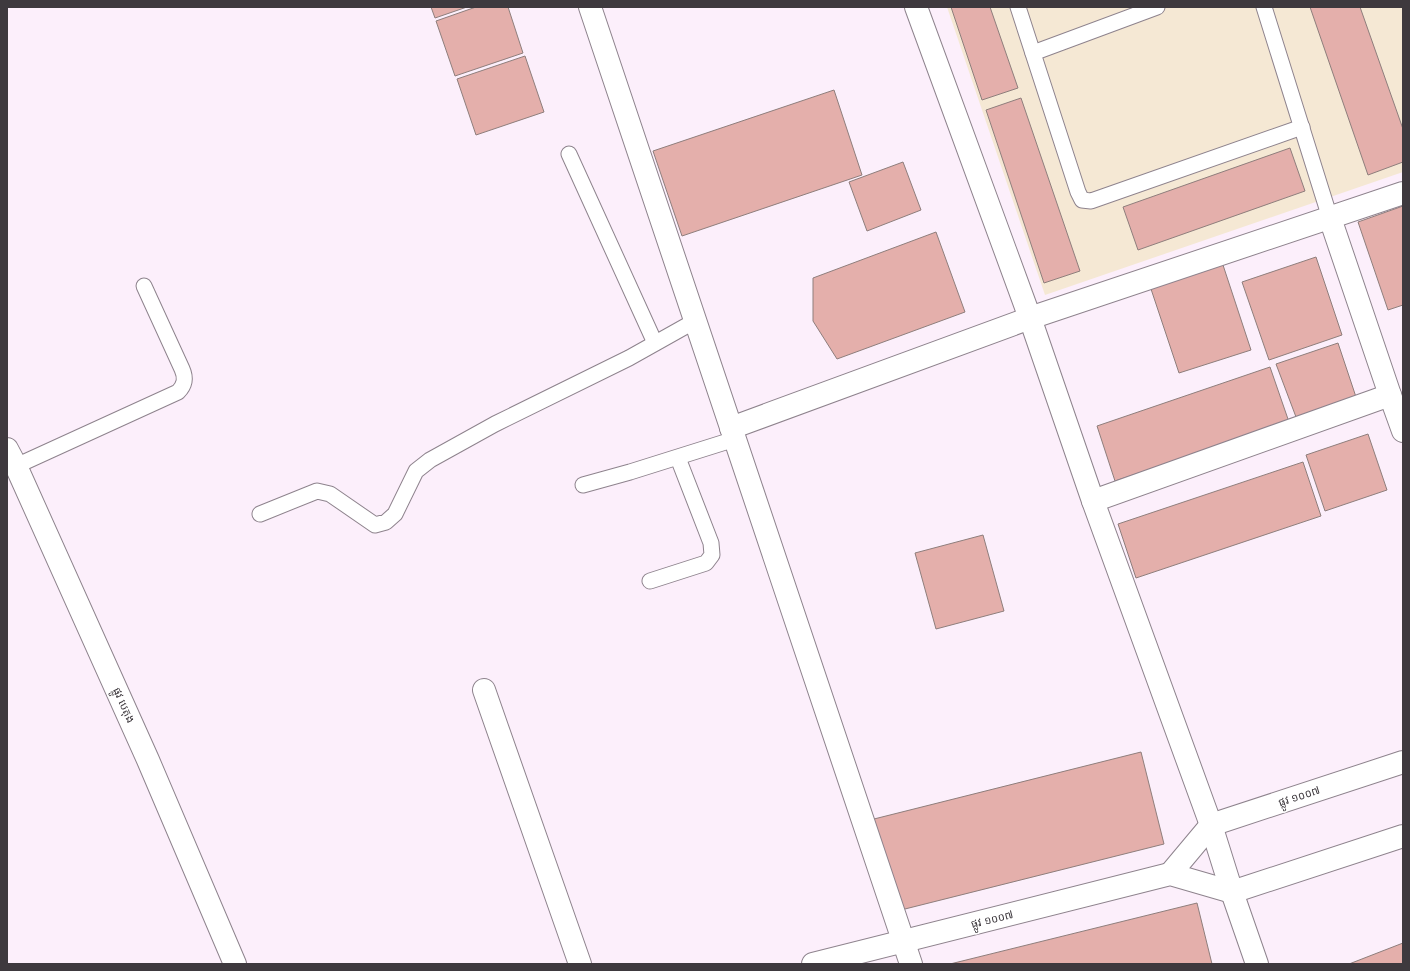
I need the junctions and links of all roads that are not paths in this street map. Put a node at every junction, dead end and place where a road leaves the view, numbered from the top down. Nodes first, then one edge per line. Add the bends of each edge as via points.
1 (590, 7) edge
2 (916, 7) edge
3 (1018, 7) edge
4 (1157, 7) edge
5 (1264, 7) edge
6 (1033, 53) junction
7 (1302, 127) junction
8 (569, 154) dead end
9 (1403, 193) edge
10 (1330, 218) junction
11 (144, 286) dead end
12 (1030, 318) junction
13 (695, 321) junction
14 (655, 343) junction
15 (1390, 395) junction
16 (1403, 431) edge
17 (733, 434) junction
18 (12, 458) edge
19 (678, 458) junction
20 (583, 485) dead end
21 (1094, 501) junction
22 (260, 514) dead end
23 (650, 581) dead end
24 (484, 690) dead end
25 (1403, 762) edge
26 (1211, 825) junction
27 (1403, 836) edge
28 (1170, 874) junction
29 (1232, 892) junction
30 (904, 941) junction
31 (235, 964) edge
32 (580, 964) edge
33 (813, 964) edge
34 (911, 964) edge
35 (1257, 964) edge

1 - 13 street
2 - 12 street
3 - 6 lane
4 - 6 lane
5 - 7 lane
6 - 7 lane via 1082,200 1091,201
7 - 10 lane
8 - 14 lane
9 - 10 street
10 - 12 street
10 - 15 street
11 - 18 lane via 182,369 185,380 183,387 178,392
12 - 17 street
12 - 21 street
13 - 14 lane
13 - 17 street
14 - 22 lane via 430,460 416,472 394,514 386,522 375,525 330,494 317,491
15 - 16 street
15 - 21 street
17 - 19 lane
17 - 30 street
18 - 31 street, ផ្លូវ បេតុង via 148,760
19 - 20 lane
19 - 23 lane via 711,542 712,555 706,562
21 - 26 street
24 - 32 street
25 - 26 street, ផ្លូវ ១០០៧
26 - 28 street
26 - 29 street
27 - 29 street
28 - 29 street
28 - 30 street, ផ្លូវ ១០០៧
29 - 35 street
30 - 33 street, ផ្លូវ ១០០៧
30 - 34 street

